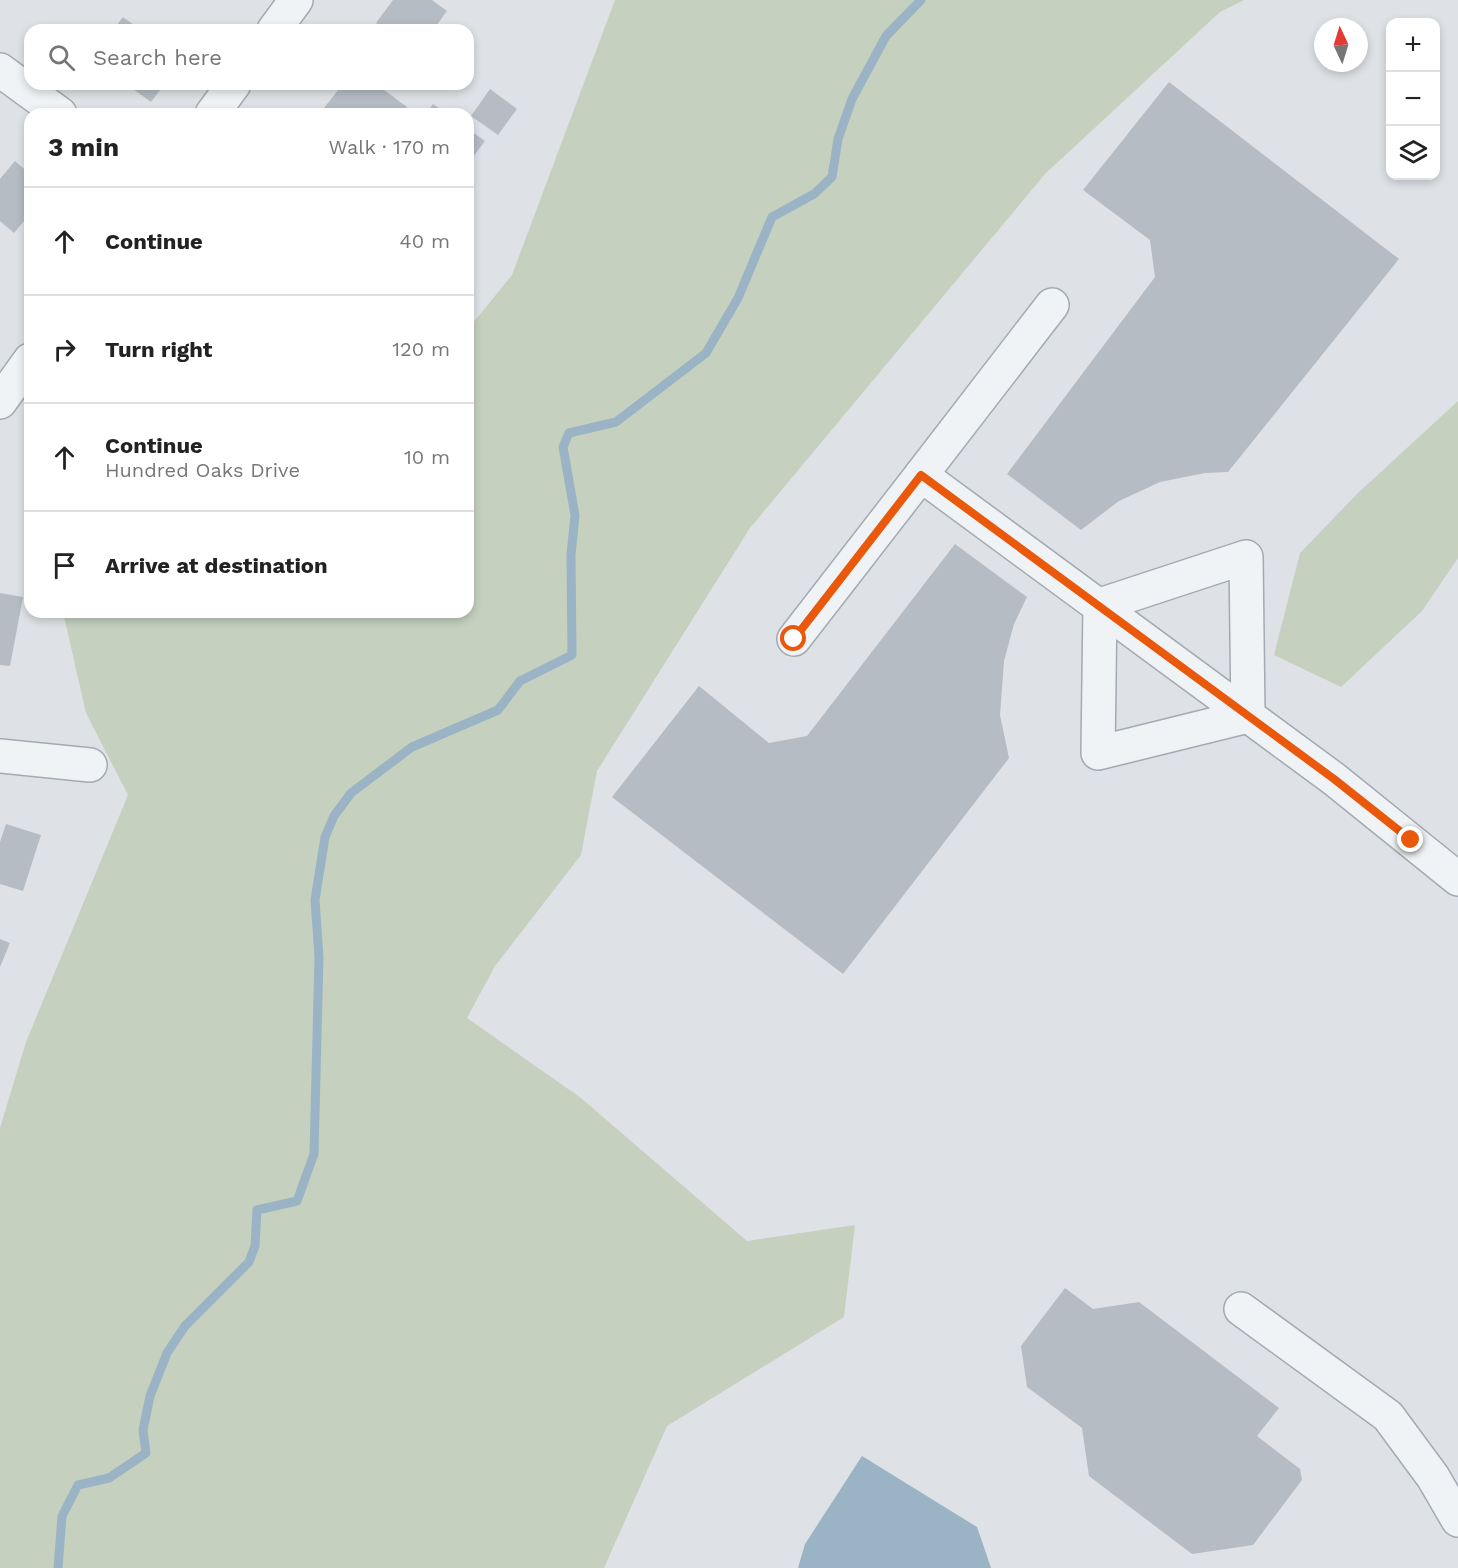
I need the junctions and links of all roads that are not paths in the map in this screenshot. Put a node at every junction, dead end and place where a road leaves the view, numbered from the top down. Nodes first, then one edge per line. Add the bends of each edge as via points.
1 (296, 0) edge
2 (278, 24) edge
3 (0, 70) edge
4 (24, 88) edge
5 (27, 90) edge
6 (230, 90) edge
7 (52, 108) edge
8 (216, 108) edge
9 (1052, 305) dead end
10 (24, 368) edge
11 (0, 402) edge
12 (921, 475) junction
13 (1100, 605) junction
14 (794, 639) dead end
15 (1248, 716) junction
16 (0, 756) edge
17 (90, 765) dead end
18 (1458, 879) edge
19 (1242, 1309) dead end
20 (1458, 1520) edge

1 - 2 street
3 - 4 street
5 - 7 street
6 - 8 street
9 - 12 street
10 - 11 street
12 - 13 street
12 - 14 street
13 - 15 street
13 - 15 street via 1098,753
13 - 15 street via 1246,557
15 - 18 street via 1364,802
16 - 17 street
19 - 20 street via 1388,1416 1433,1477

